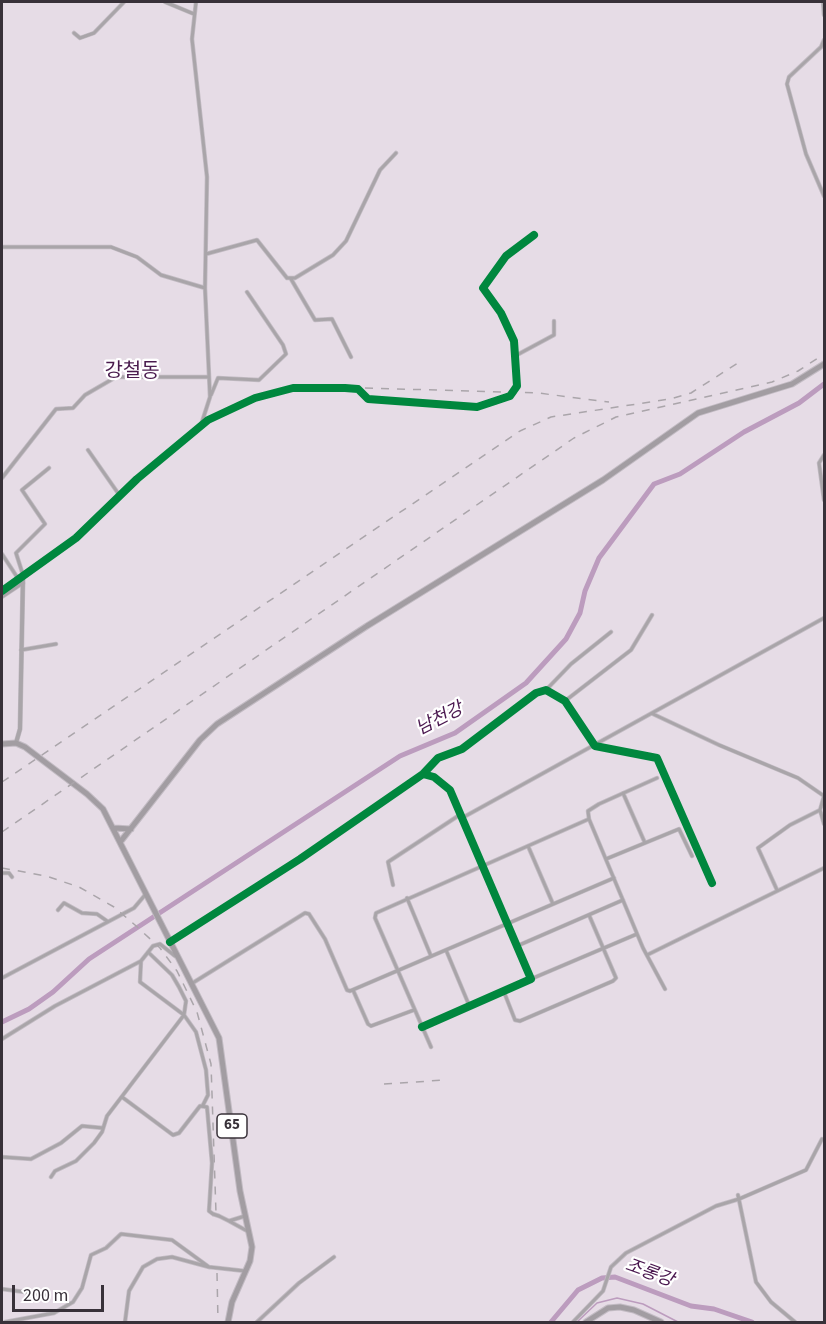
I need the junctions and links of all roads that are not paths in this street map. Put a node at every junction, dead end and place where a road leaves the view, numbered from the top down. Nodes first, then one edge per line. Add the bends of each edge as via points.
1 (124, 2) edge
2 (165, 2) edge
3 (196, 2) edge
4 (823, 2) edge
5 (194, 14) junction
6 (825, 15) edge
7 (74, 33) dead end
8 (825, 40) edge
9 (396, 153) dead end
10 (825, 196) edge
11 (534, 235) dead end
12 (2, 247) edge
13 (206, 254) junction
14 (291, 279) junction
15 (205, 288) junction
16 (247, 292) dead end
17 (554, 321) dead end
18 (515, 356) junction
19 (351, 357) dead end
20 (825, 364) edge
21 (208, 377) junction
22 (516, 378) joint
23 (210, 397) junction
24 (200, 427) junction
25 (88, 450) dead end
26 (825, 454) edge
27 (49, 468) dead end
28 (2, 477) edge
29 (120, 496) junction
30 (825, 500) edge
31 (2, 554) edge
32 (22, 580) junction
33 (2, 591) edge
34 (2, 597) edge
35 (652, 615) dead end
36 (825, 618) edge
37 (611, 632) dead end
38 (56, 644) dead end
39 (21, 650) junction
40 (546, 690) junction
41 (565, 700) junction
42 (653, 713) junction
43 (16, 743) junction
44 (2, 744) edge
45 (595, 746) junction
46 (423, 774) junction
47 (657, 778) dead end
48 (623, 793) junction
49 (824, 796) edge
50 (820, 810) junction
51 (461, 816) junction
52 (588, 819) junction
53 (825, 824) edge
54 (114, 828) junction
55 (131, 829) junction
56 (121, 841) junction
57 (645, 843) junction
58 (528, 846) junction
59 (692, 856) dead end
60 (606, 859) junction
61 (483, 866) junction
62 (825, 868) edge
63 (2, 873) edge
64 (12, 877) dead end
65 (614, 878) junction
66 (712, 883) dead end
67 (393, 885) dead end
68 (777, 890) junction
69 (146, 893) junction
70 (406, 898) junction
71 (623, 900) junction
72 (553, 904) junction
73 (57, 910) dead end
74 (589, 915) junction
75 (107, 921) junction
76 (507, 923) junction
77 (638, 934) junction
78 (168, 939) junction
79 (517, 946) junction
80 (603, 949) junction
81 (446, 950) junction
82 (148, 952) junction
83 (647, 956) junction
84 (431, 957) junction
85 (178, 959) junction
86 (141, 961) junction
87 (398, 971) junction
88 (2, 978) edge
89 (531, 979) junction
90 (191, 984) junction
91 (665, 989) dead end
92 (353, 990) junction
93 (504, 992) junction
94 (469, 1005) junction
95 (414, 1010) junction
96 (184, 1015) junction
97 (422, 1027) junction
98 (2, 1039) edge
99 (431, 1047) dead end
100 (121, 1097) junction
101 (203, 1105) junction
102 (103, 1128) junction
103 (822, 1139) dead end
104 (2, 1157) edge
105 (51, 1177) dead end
106 (738, 1197) junction
107 (245, 1216) junction
108 (229, 1221) junction
109 (249, 1232) junction
110 (334, 1257) dead end
111 (208, 1267) junction
112 (246, 1271) junction
113 (2, 1289) edge
114 (46, 1295) dead end
115 (5, 1323) edge
116 (125, 1323) edge
117 (228, 1323) edge
118 (257, 1323) edge
119 (573, 1323) edge
120 (586, 1323) edge
121 (661, 1323) edge
122 (795, 1323) edge

1 - 7 street via 94,33 80,38
2 - 5 street
3 - 5 street
4 - 6 street
5 - 13 street via 192,39 207,177
8 - 10 street via 789,77 787,84 806,154
9 - 14 street via 380,170 346,241 333,255
11 - 18 street via 506,256 483,288 501,313 514,342
12 - 15 street via 111,247 161,274
13 - 14 street via 257,240
13 - 15 street
14 - 19 street via 315,320 332,319
15 - 21 street
16 - 23 street via 284,345 286,354 259,380 218,378
17 - 18 street via 555,335
18 - 22 street
20 - 55 main road via 792,384 698,413 603,480 217,723
21 - 23 street
21 - 28 street via 116,376 85,395 73,408 56,409
22 - 24 street via 514,393 477,407 368,399 358,389 285,389 245,402
23 - 24 street
24 - 29 street
25 - 29 street
26 - 30 street via 819,464
27 - 32 street via 22,490 45,524 16,552
29 - 32 street via 76,538
31 - 32 street
32 - 33 street
32 - 34 street
32 - 39 street
35 - 41 street via 632,650
36 - 42 street
37 - 40 street
38 - 39 street
39 - 43 street via 20,729
40 - 41 street
40 - 46 street via 536,693 462,749 438,758
41 - 45 street
42 - 45 street
42 - 49 street via 798,778
43 - 44 main road
43 - 54 main road, 65 via 99,804
45 - 51 street
45 - 66 street via 657,758
46 - 51 street via 444,783
46 - 78 street via 300,859
47 - 48 street
48 - 52 street via 588,811
48 - 57 street
49 - 50 street
50 - 53 street
50 - 68 street via 758,848
51 - 61 street
51 - 67 street via 388,862
52 - 58 street
52 - 60 street
54 - 55 main road
54 - 56 main road, 65
55 - 56 main road
56 - 69 main road, 65
57 - 59 street via 679,829
57 - 60 street
58 - 61 street
58 - 72 street
60 - 65 street
61 - 70 street
61 - 76 street
62 - 68 street
63 - 64 street
65 - 71 street
65 - 72 street
68 - 83 street
69 - 75 street via 134,908
69 - 78 main road, 65
70 - 84 street
70 - 87 street via 378,910 375,916
71 - 74 street
71 - 77 street
72 - 76 street
73 - 75 street via 64,903
74 - 79 street
74 - 80 street
75 - 88 street
76 - 79 street
76 - 81 street
77 - 80 street
77 - 83 street
78 - 85 main road, 65
79 - 89 street
80 - 89 street
80 - 93 street via 616,978 575,999 520,1021 515,1020
81 - 84 street
81 - 94 street
82 - 85 street via 160,944
82 - 86 street
82 - 96 street via 179,987 186,1001
83 - 91 street
84 - 87 street
85 - 90 main road, 65
86 - 96 street via 140,982
86 - 98 street via 54,1006
87 - 92 street
87 - 95 street
89 - 93 street
90 - 92 street via 305,913 325,939 347,990
90 - 107 main road, 65 via 223,1051
92 - 95 street via 371,1026
93 - 94 street
94 - 97 street
95 - 97 street
96 - 100 street
96 - 101 street via 196,1032 204,1055 208,1095
97 - 99 street
100 - 101 street via 173,1135
100 - 102 street
101 - 108 street, bridge via 210,1127 209,1211
102 - 104 street via 82,1126 31,1160
102 - 105 street via 81,1157
103 - 106 street via 806,1170
106 - 119 street via 617,1260 601,1294
106 - 122 street via 756,1282
107 - 108 street
107 - 109 main road, 65
108 - 109 street
109 - 112 main road, 65 via 252,1251
110 - 118 street via 299,1283
111 - 112 street
111 - 115 street via 177,1242 121,1234 91,1255 82,1288 73,1302 54,1313
111 - 116 street via 164,1257 143,1267 129,1291
112 - 117 main road, 65 via 233,1296
113 - 114 street
120 - 121 main road via 609,1308 620,1307

